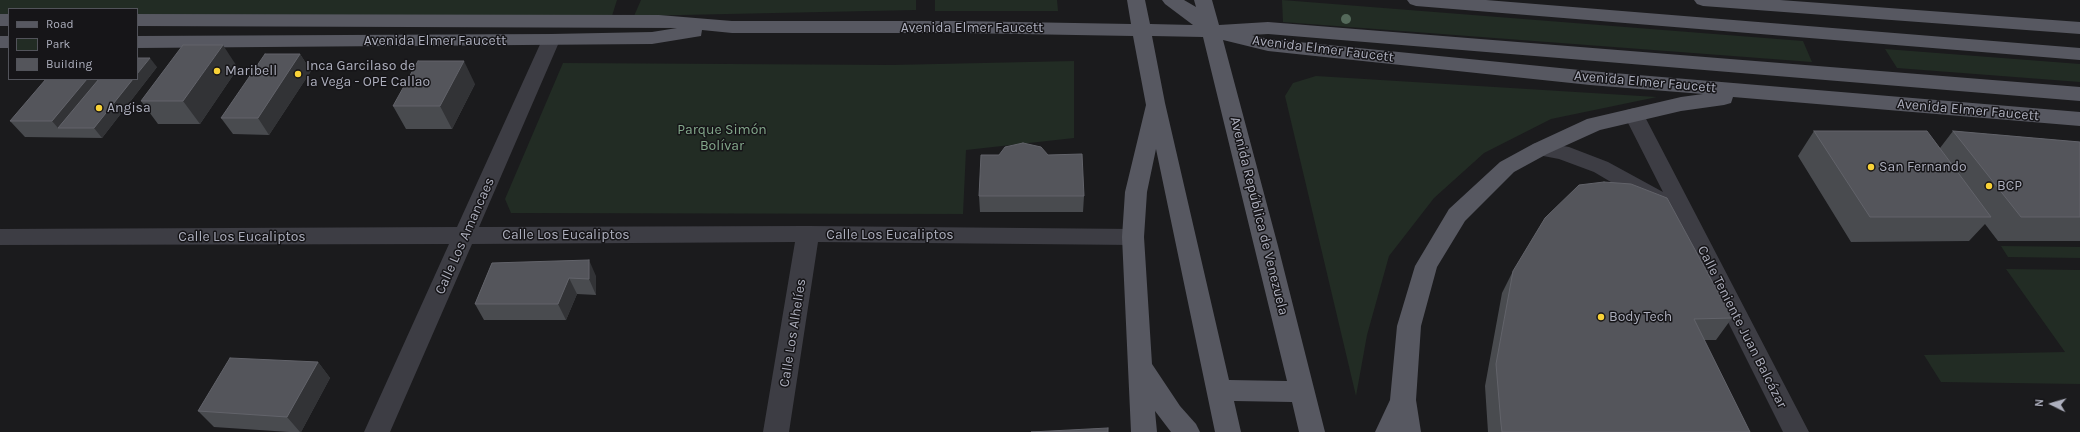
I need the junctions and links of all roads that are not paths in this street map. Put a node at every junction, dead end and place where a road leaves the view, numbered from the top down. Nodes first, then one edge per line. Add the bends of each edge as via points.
1 (1136, 0) edge
2 (1171, 0) edge
3 (1203, 0) edge
4 (1416, 0) edge
5 (1688, 0) edge
6 (1703, 0) edge
7 (1808, 4) edge
8 (138, 20) edge
9 (2009, 22) junction
10 (1743, 26) junction
11 (732, 27) junction
12 (2080, 28) edge
13 (1141, 29) junction
14 (1212, 31) junction
15 (551, 40) junction
16 (138, 42) edge
17 (1976, 45) junction
18 (2080, 54) edge
19 (1761, 92) junction
20 (2080, 94) edge
21 (1155, 103) junction
22 (1634, 115) junction
23 (2080, 120) edge
24 (1540, 149) junction
25 (1687, 221) junction
26 (808, 234) junction
27 (464, 236) junction
28 (1133, 237) junction
29 (0, 238) edge
30 (1139, 363) junction
31 (1220, 390) junction
32 (1303, 392) junction
33 (1403, 400) junction
34 (377, 432) edge
35 (776, 432) edge
36 (1144, 432) edge
37 (1187, 432) edge
38 (1228, 432) edge
39 (1312, 432) edge
40 (1388, 432) edge
41 (1408, 432) edge
42 (1796, 432) edge

1 - 13 main road
2 - 14 main road via 1189,11
3 - 14 main road, Avenida República de Venezuela
4 - 10 main road
5 - 10 main road
6 - 7 main road
7 - 9 main road
8 - 11 main road, Avenida Elmer Faucett via 659,21
9 - 12 main road
9 - 17 main road
10 - 17 main road
11 - 13 main road, Avenida Elmer Faucett
11 - 15 main road, Avenida Elmer Faucett via 652,38
13 - 14 main road, Avenida Elmer Faucett
13 - 21 main road
14 - 19 main road, Avenida Elmer Faucett via 1268,45 1590,78
14 - 20 main road, Avenida Elmer Faucett via 1268,28
14 - 32 main road, Avenida República de Venezuela
15 - 16 main road, Avenida Elmer Faucett
15 - 27 street, Calle Los Amancaes
17 - 18 main road
19 - 22 main road via 1681,104
19 - 23 main road, Avenida Elmer Faucett
21 - 28 main road via 1136,192
21 - 31 main road
22 - 24 main road via 1594,124
22 - 25 street, Calle Teniente Juan Balcázar
24 - 25 street, Calle Teniente Juan Balcázar via 1562,152 1601,167 1653,195
24 - 33 main road via 1507,167 1457,215 1426,266 1409,326
25 - 42 street, Calle Teniente Juan Balcázar
26 - 27 street, Calle Los Eucaliptos
26 - 28 street, Calle Los Eucaliptos
26 - 35 street, Calle Los Alhelíes
27 - 29 street, Calle Los Eucaliptos
27 - 34 street, Calle Los Amancaes
28 - 30 main road
30 - 36 main road
30 - 37 main road via 1171,414
31 - 32 main road
31 - 38 main road
32 - 39 main road, Avenida República de Venezuela
33 - 40 main road
33 - 41 main road

